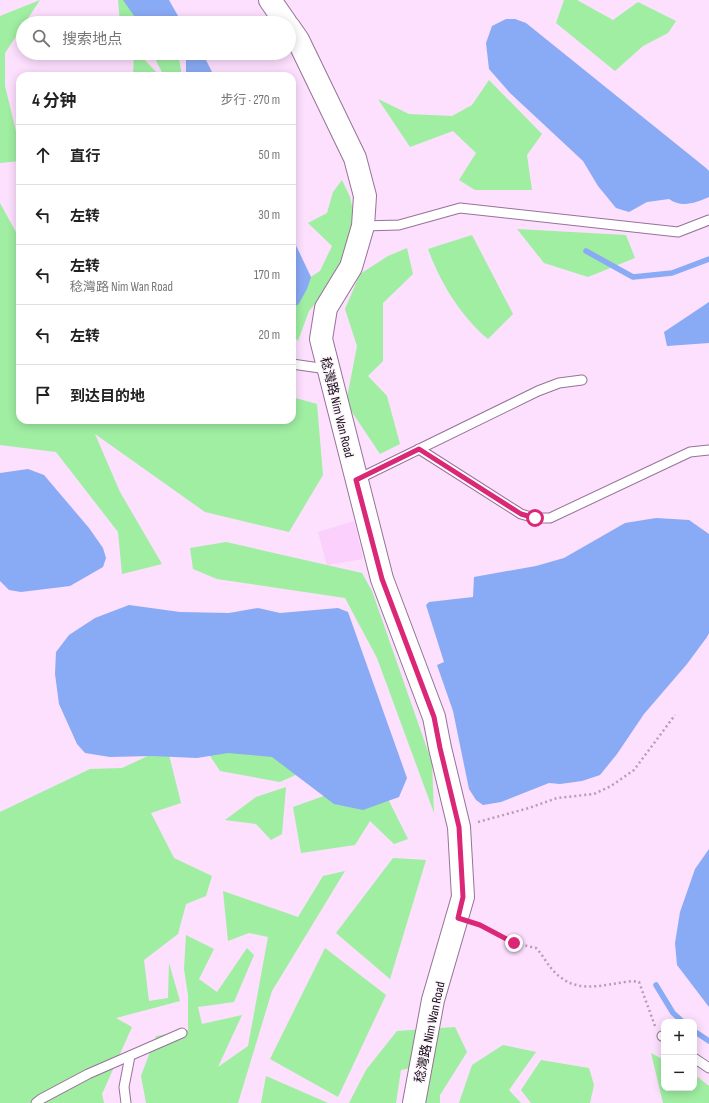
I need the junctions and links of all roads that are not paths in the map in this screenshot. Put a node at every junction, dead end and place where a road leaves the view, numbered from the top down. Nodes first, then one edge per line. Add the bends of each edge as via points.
1 (270, 0) edge
2 (281, 16) edge
3 (296, 37) edge
4 (709, 220) edge
5 (363, 226) junction
6 (296, 365) edge
7 (327, 369) junction
8 (582, 380) dead end
9 (419, 449) junction
10 (709, 450) edge
11 (356, 480) junction
12 (182, 1033) dead end
13 (130, 1056) junction
14 (697, 1060) edge
15 (709, 1068) edge
16 (36, 1103) edge
17 (126, 1103) edge
18 (414, 1103) edge

1 - 2 street
3 - 5 street, 稔灣路 Nim Wan Road via 355,158 364,196
4 - 5 lane via 678,232 460,208 399,225
5 - 7 street, 稔灣路 Nim Wan Road via 351,267 326,308 321,339
6 - 7 lane
7 - 11 street, 稔灣路 Nim Wan Road
8 - 9 lane via 559,383 538,391
9 - 10 lane via 521,514 535,518 550,518 690,452
9 - 11 lane
11 - 18 street, 稔灣路 Nim Wan Road via 382,579 434,717 459,827 463,897 433,1000
12 - 13 lane
13 - 16 lane via 88,1074
13 - 17 lane via 124,1087
14 - 15 lane

